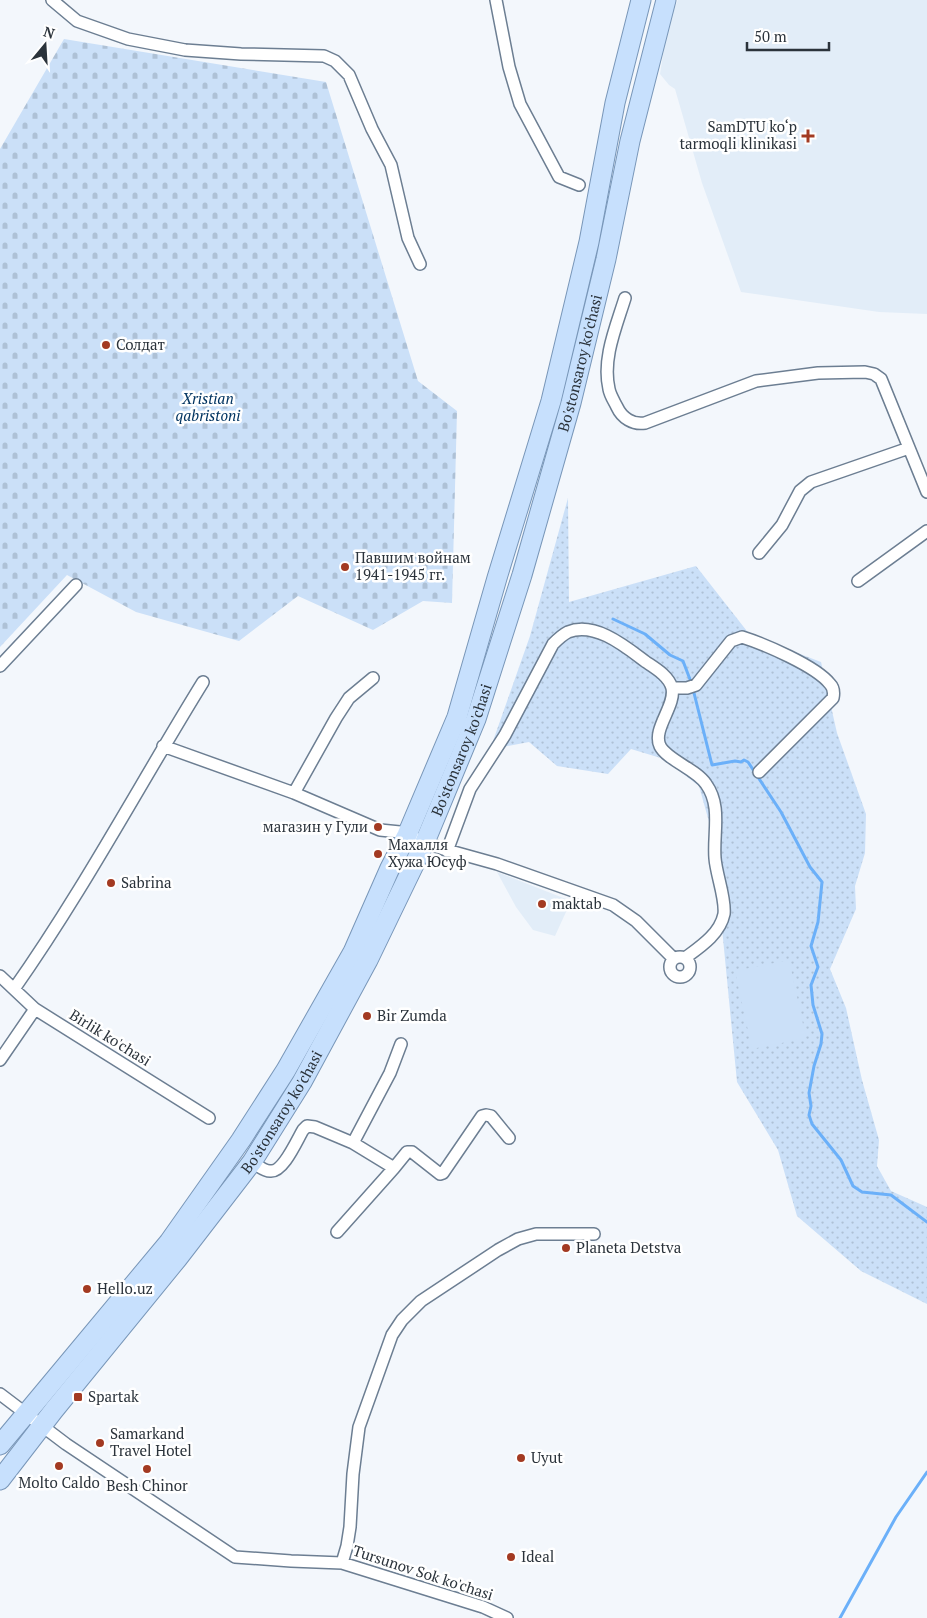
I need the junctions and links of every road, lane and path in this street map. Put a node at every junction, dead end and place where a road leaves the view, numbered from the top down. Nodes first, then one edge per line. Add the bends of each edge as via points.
1 (52, 0) edge
2 (496, 0) edge
3 (641, 0) edge
4 (666, 0) edge
5 (579, 186) dead end
6 (420, 264) dead end
7 (625, 298) dead end
8 (909, 448) junction
9 (927, 492) edge
10 (927, 531) edge
11 (759, 553) dead end
12 (858, 581) dead end
13 (76, 585) dead end
14 (0, 666) edge
15 (373, 678) dead end
16 (203, 682) dead end
17 (672, 688) junction
18 (163, 746) junction
19 (759, 772) dead end
20 (294, 793) junction
21 (407, 835) junction
22 (425, 842) junction
23 (447, 850) junction
24 (0, 976) edge
25 (14, 989) junction
26 (35, 1009) junction
27 (401, 1044) dead end
28 (0, 1060) edge
29 (209, 1118) dead end
30 (509, 1138) dead end
31 (353, 1143) junction
32 (252, 1162) junction
33 (394, 1168) junction
34 (337, 1232) dead end
35 (594, 1234) dead end
36 (0, 1394) edge
37 (21, 1409) junction
38 (41, 1426) junction
39 (0, 1445) edge
40 (0, 1480) edge
41 (342, 1563) junction
42 (507, 1618) edge

1 - 6 street via 77,21 128,39 185,50 324,56 335,61 349,75 391,165 406,231
2 - 5 street via 520,104 559,177
3 - 21 main road, Bo'stonsaroy ko'chasi via 615,104 589,242 551,401 457,716
4 - 22 main road, Bo'stonsaroy ko'chasi via 630,141 606,259 571,403 522,575 476,719
7 - 8 street via 606,370 609,392 620,414 632,422 645,423 756,381 818,373 865,372 881,379
8 - 9 street
8 - 11 street via 811,482 800,491 782,525
10 - 12 street
13 - 14 street
15 - 20 street via 349,698
16 - 18 street
17 - 19 street via 696,686 731,642 742,636 809,666 830,683 833,698
17 - 23 street via 662,673 606,636 579,630 561,636 553,644 505,735 470,789
17 - 23 street via 658,743 662,750 706,783 712,794 717,825 715,858 724,913 718,928 702,946 679,959 613,905
18 - 20 street
18 - 25 street via 96,861
20 - 21 street via 380,830
21 - 22 street
21 - 37 main road, Bo'stonsaroy ko'chasi via 353,952 286,1070 241,1140 169,1242
22 - 23 street
22 - 32 main road, Bo'stonsaroy ko'chasi via 368,960 302,1082
24 - 25 street, Birlik ko'chasi
25 - 26 street, Birlik ko'chasi
26 - 28 street
26 - 29 street, Birlik ko'chasi
27 - 31 street via 390,1073
30 - 33 street via 491,1116 482,1116 443,1173 410,1152
31 - 32 street via 307,1126 281,1167 275,1171 268,1172
31 - 33 street
32 - 38 main road, Bo'stonsaroy ko'chasi
33 - 34 street
35 - 41 street via 536,1234 518,1239 421,1301 402,1320 392,1335 359,1427 350,1527
36 - 37 street, Tursunov Sok ko'chasi
37 - 38 street, Tursunov Sok ko'chasi
37 - 39 main road, Bo'stonsaroy ko'chasi
38 - 40 main road, Bo'stonsaroy ko'chasi
38 - 41 street, Tursunov Sok ko'chasi via 235,1556
41 - 42 street, Tursunov Sok ko'chasi via 483,1607

